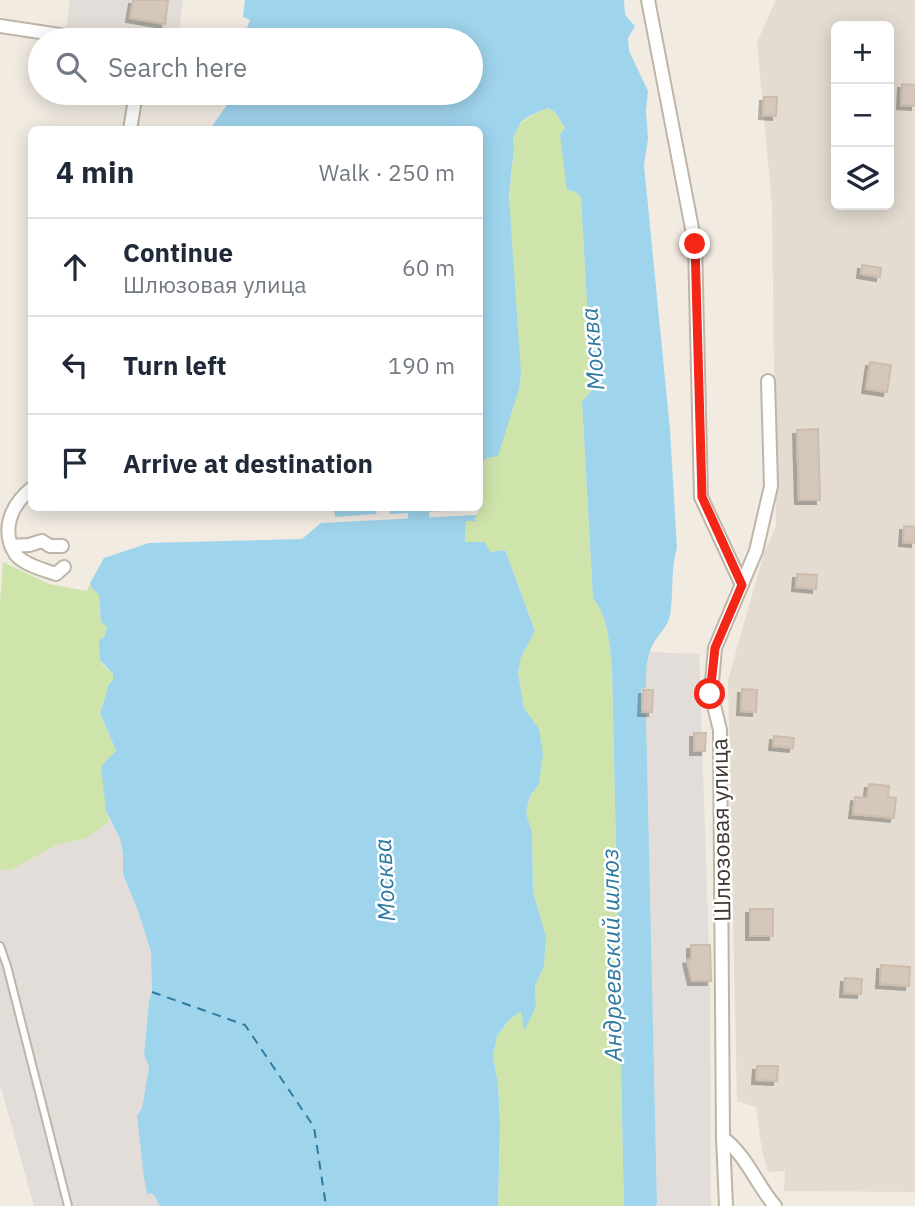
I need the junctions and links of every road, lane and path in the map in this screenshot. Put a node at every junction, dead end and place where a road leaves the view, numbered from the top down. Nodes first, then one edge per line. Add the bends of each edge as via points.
1 (648, 0) edge
2 (0, 26) edge
3 (28, 30) edge
4 (134, 105) edge
5 (131, 126) edge
6 (768, 381) dead end
7 (28, 491) edge
8 (11, 546) junction
9 (62, 546) dead end
10 (65, 568) dead end
11 (742, 585) junction
12 (0, 946) edge
13 (723, 1138) junction
14 (68, 1206) edge
15 (726, 1206) edge
16 (775, 1206) edge

1 - 11 street via 695,244 702,497
2 - 3 street
4 - 5 street
6 - 11 street, Шлюзовая улица via 771,486 756,551
7 - 8 street via 7,517
8 - 9 street via 42,541
8 - 10 street via 17,556 39,568 57,574
11 - 13 street, Шлюзовая улица via 715,648 710,694 720,730
12 - 14 lane
13 - 15 street, Шлюзовая улица
13 - 16 street via 734,1146

